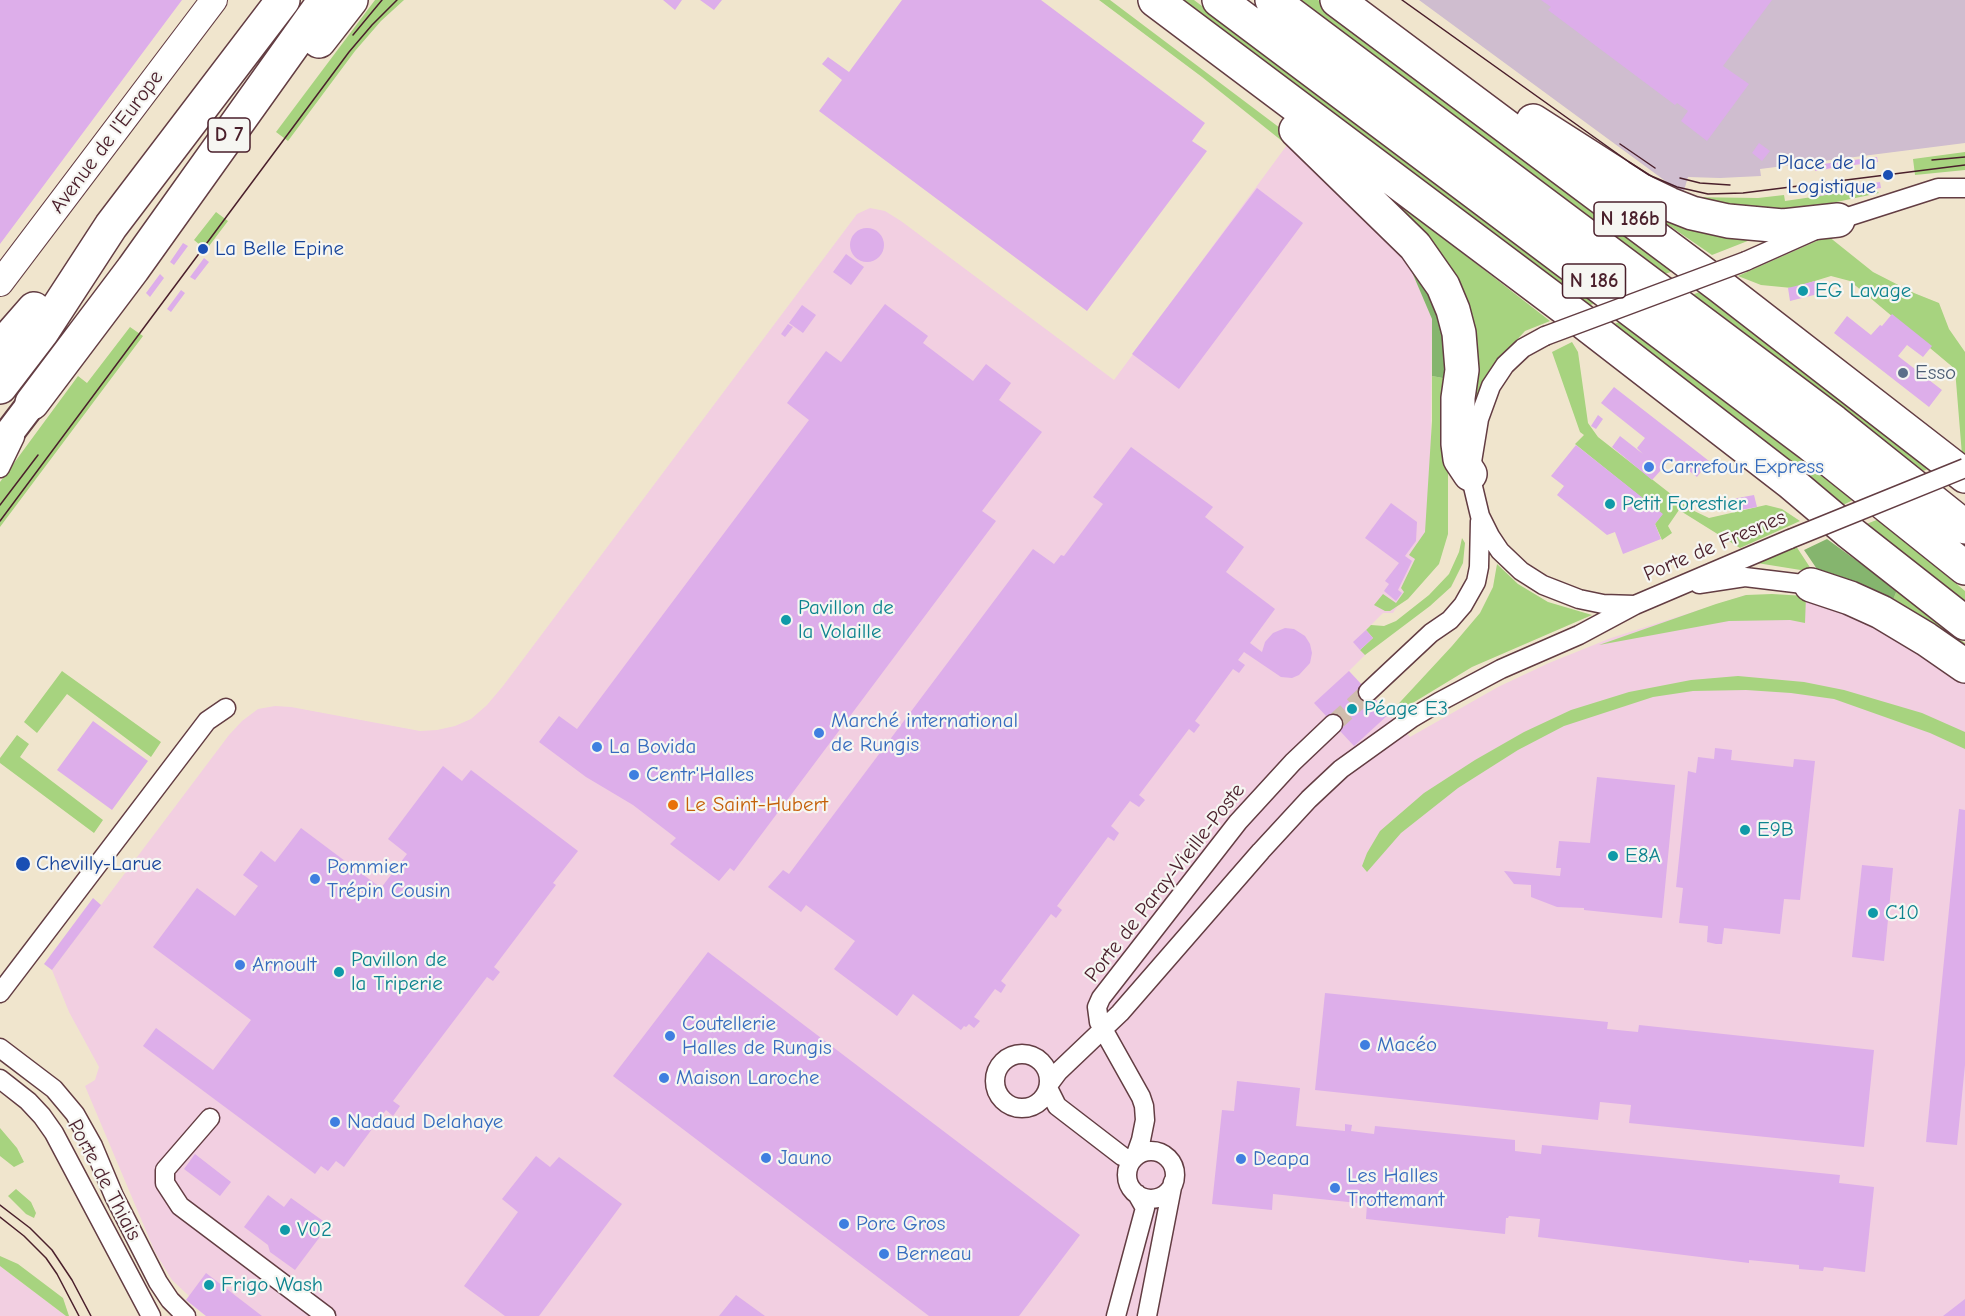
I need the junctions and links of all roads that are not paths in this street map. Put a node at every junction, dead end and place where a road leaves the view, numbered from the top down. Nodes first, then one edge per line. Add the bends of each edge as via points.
1 (214, 0) edge
2 (325, 0) edge
3 (351, 0) edge
4 (1155, 0) edge
5 (1219, 0) edge
6 (1272, 0) edge
7 (1342, 4) edge
8 (276, 6) edge
9 (1211, 42) junction
10 (1965, 188) edge
11 (1838, 220) junction
12 (133, 269) junction
13 (0, 283) edge
14 (11, 353) edge
15 (0, 381) edge
16 (0, 387) edge
17 (32, 403) junction
18 (0, 445) edge
19 (0, 468) edge
20 (1965, 468) edge
21 (1470, 474) junction
22 (1965, 476) edge
23 (1480, 516) junction
24 (1965, 527) edge
25 (1965, 568) edge
26 (1811, 585) joint
27 (1671, 589) junction
28 (1635, 605) junction
29 (1965, 623) edge
30 (1965, 666) edge
31 (1368, 692) tunnel mouth
32 (226, 708) dead end
33 (1333, 724) tunnel mouth
34 (0, 993) edge
35 (1103, 1030) junction
36 (0, 1048) edge
37 (0, 1079) edge
38 (210, 1118) dead end
39 (1134, 1157) junction
40 (1174, 1180) junction
41 (1137, 1194) junction
42 (151, 1316) edge
43 (186, 1316) edge
44 (326, 1316) edge
45 (1116, 1316) edge
46 (1147, 1316) edge

1 - 13 street, Avenue de l'Europe
2 - 12 highway, D 7
3 - 12 highway via 189,214
4 - 9 highway
5 - 25 highway, N 186 via 1810,444
6 - 24 highway, N 186 via 1834,422
7 - 11 highway via 1372,10 1588,158 1668,204 1728,221 1783,226
7 - 22 highway, N 186b via 1720,286
8 - 14 highway, D 7 via 111,226 42,332
9 - 21 highway via 1211,55 1218,66 1321,152 1415,246 1443,286 1459,333 1462,370 1458,444 1460,459
9 - 29 highway via 1577,317
10 - 11 street, Porte de Fresnes via 1938,188
11 - 21 street, Porte de Fresnes, bridge via 1746,261 1545,336 1523,348 1491,386 1477,427
12 - 17 highway, D 7
14 - 15 street
14 - 16 highway, D 7
17 - 18 main road, D 7
17 - 19 street
20 - 27 street, Porte de Fresnes, bridge
21 - 23 street, Porte de Fresnes
23 - 28 street, Porte de Fresnes via 1500,551 1543,585 1603,604
23 - 31 street via 1479,567 1476,582 1463,605
26 - 27 street via 1745,577
26 - 30 highway via 1881,612
27 - 28 street, Porte de Fresnes
28 - 35 street via 1439,702 1341,769 1261,851
32 - 34 street via 207,721
33 - 35 street, Porte de Paray-Vieille-Poste via 1238,822 1101,998 1097,1015
35 - 39 street, Porte de Paray-Vieille-Poste via 1141,1097 1145,1113 1142,1140
35 - 39 street via 1058,1072 1049,1086 1057,1106 1122,1156
36 - 43 street via 54,1089 71,1108 158,1282
37 - 42 street, Porte de Thiais via 28,1101 54,1133
38 - 44 street via 165,1170 165,1183 180,1206
39 - 40 street via 1149,1151 1163,1155 1172,1165
39 - 41 street via 1127,1177
40 - 41 street via 1159,1197
40 - 46 street
41 - 45 street via 1145,1209

